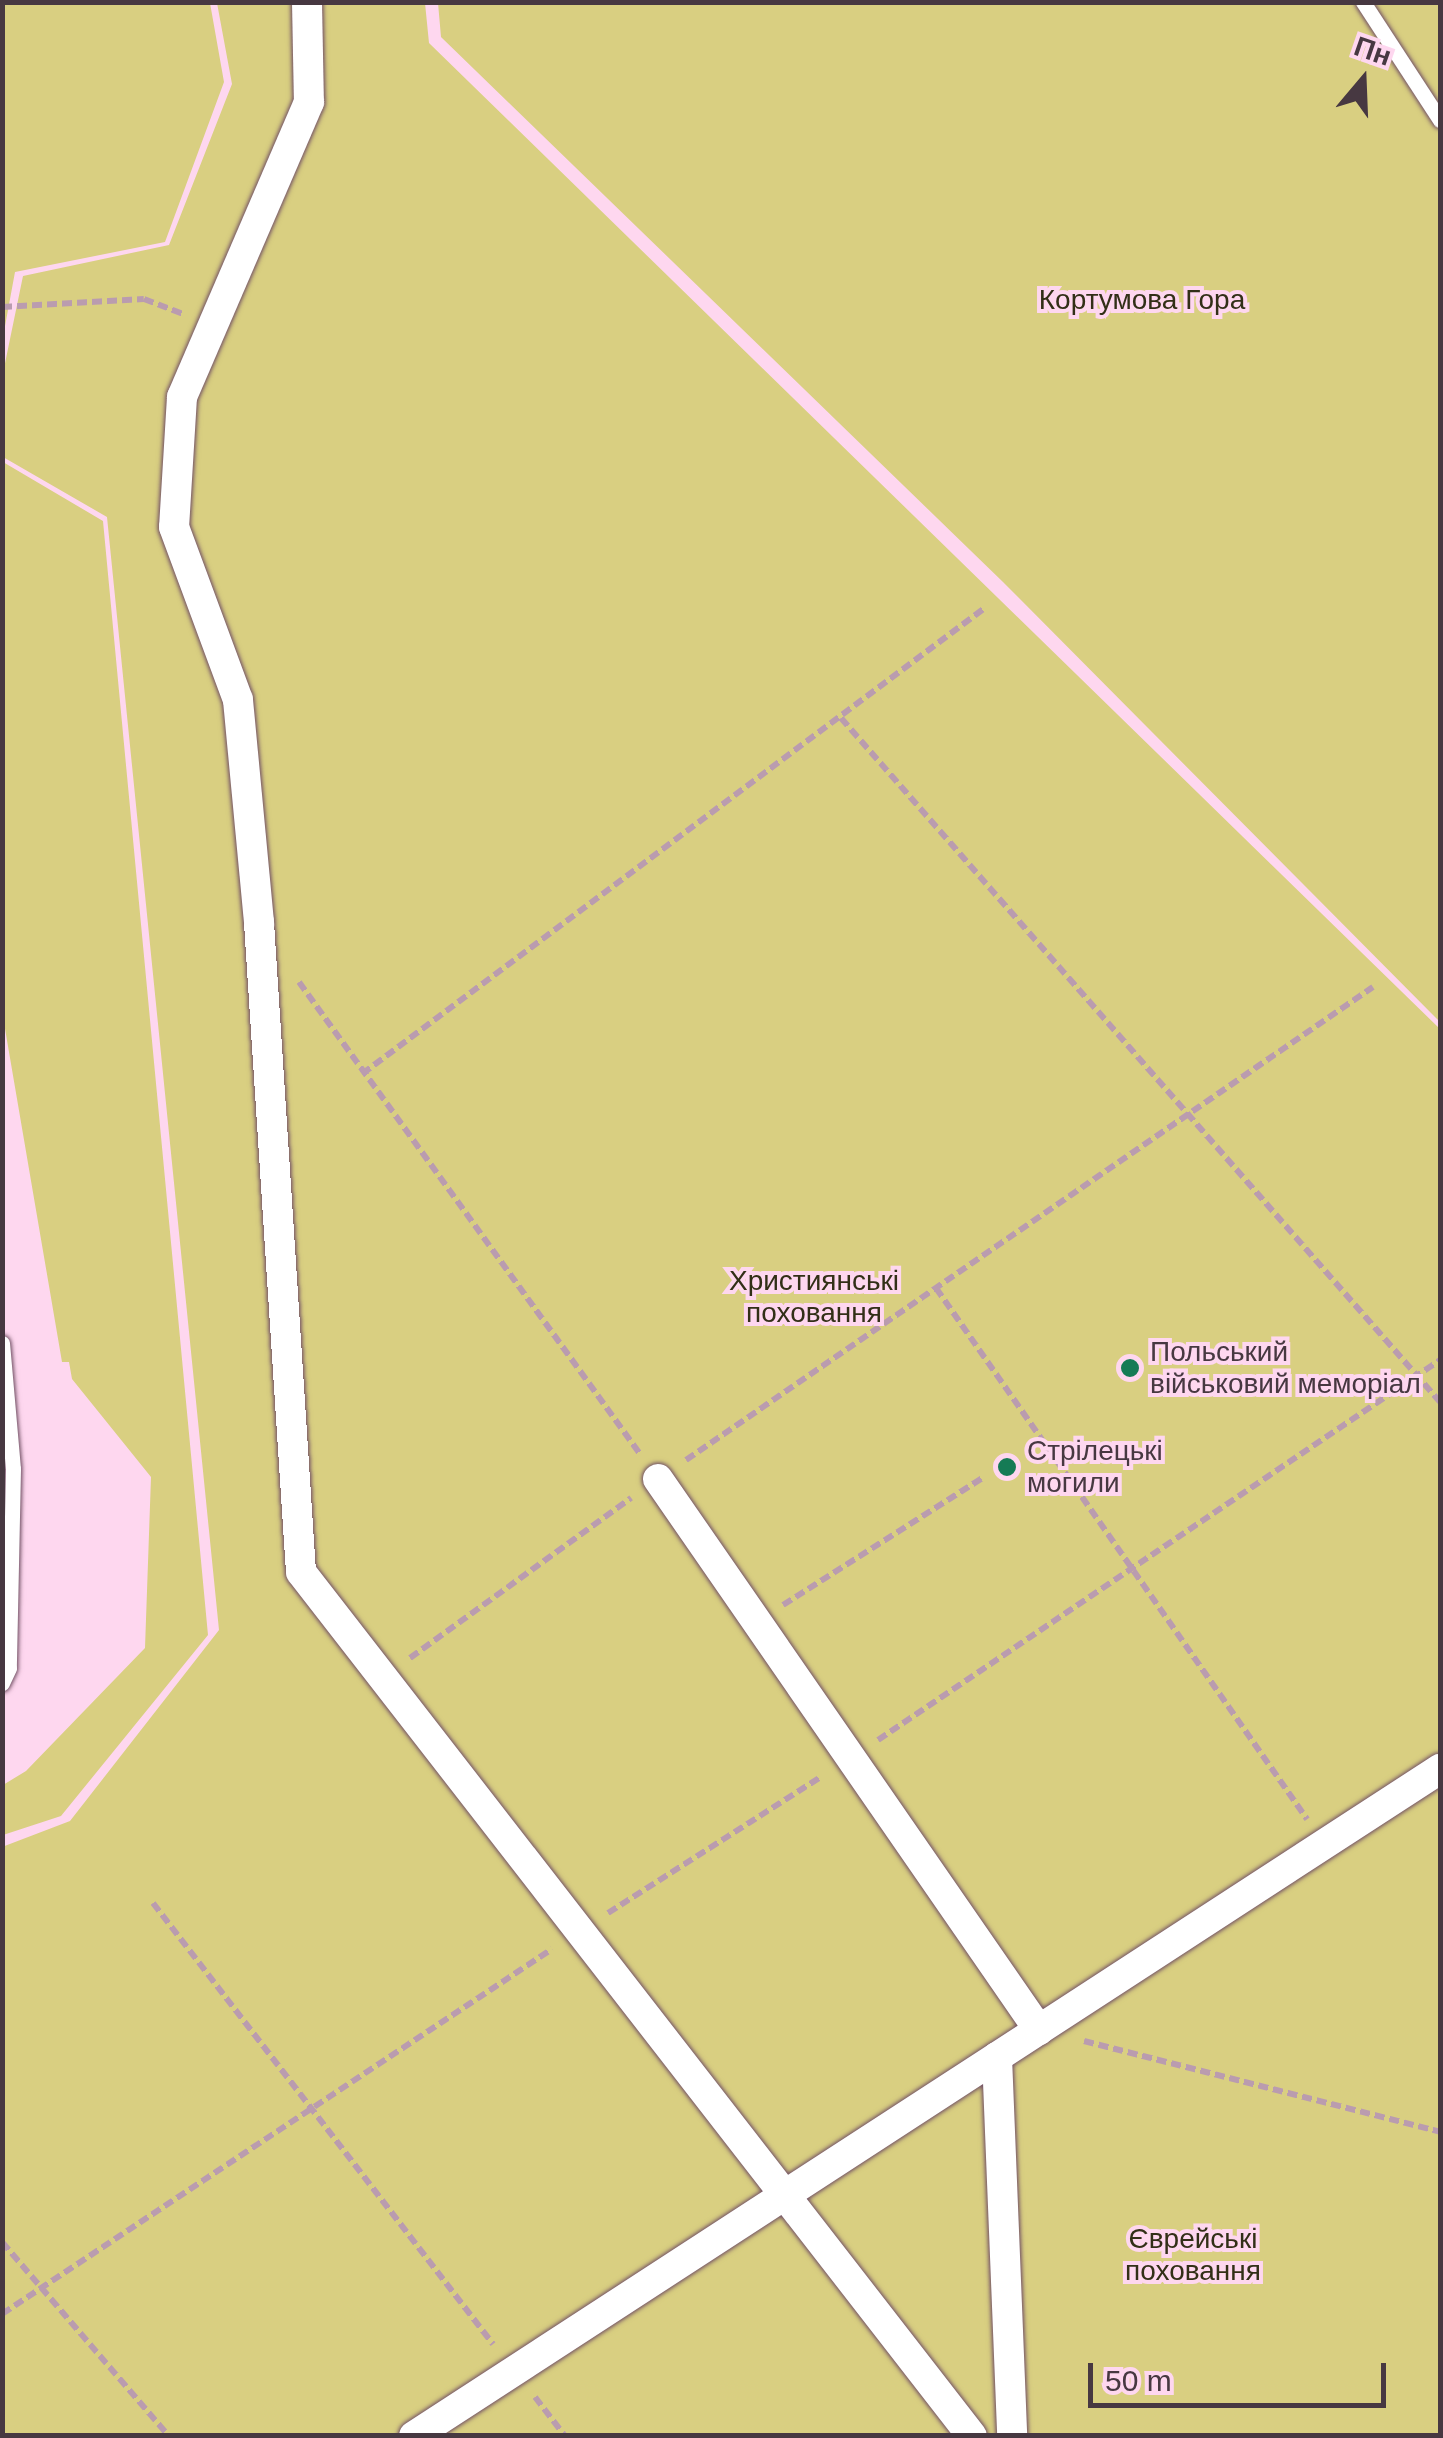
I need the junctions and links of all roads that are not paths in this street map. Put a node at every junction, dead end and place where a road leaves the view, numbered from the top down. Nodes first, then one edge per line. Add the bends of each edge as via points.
1 (307, 2) edge
2 (1364, 2) edge
3 (1440, 120) edge
4 (2, 1343) edge
5 (658, 1479) road end
6 (2, 1683) edge
7 (1440, 1769) edge
8 (1039, 2030) junction
9 (997, 2057) junction
10 (785, 2195) junction
11 (414, 2436) edge
12 (972, 2436) edge
13 (1012, 2436) edge

1 - 10 street via 308,102 182,397 174,526 238,700 301,1572
2 - 3 lane
4 - 6 lane via 14,1469 9,1668
5 - 8 street via 752,1624
7 - 8 street
8 - 9 street
9 - 10 street
9 - 13 street
10 - 11 street
10 - 12 street

